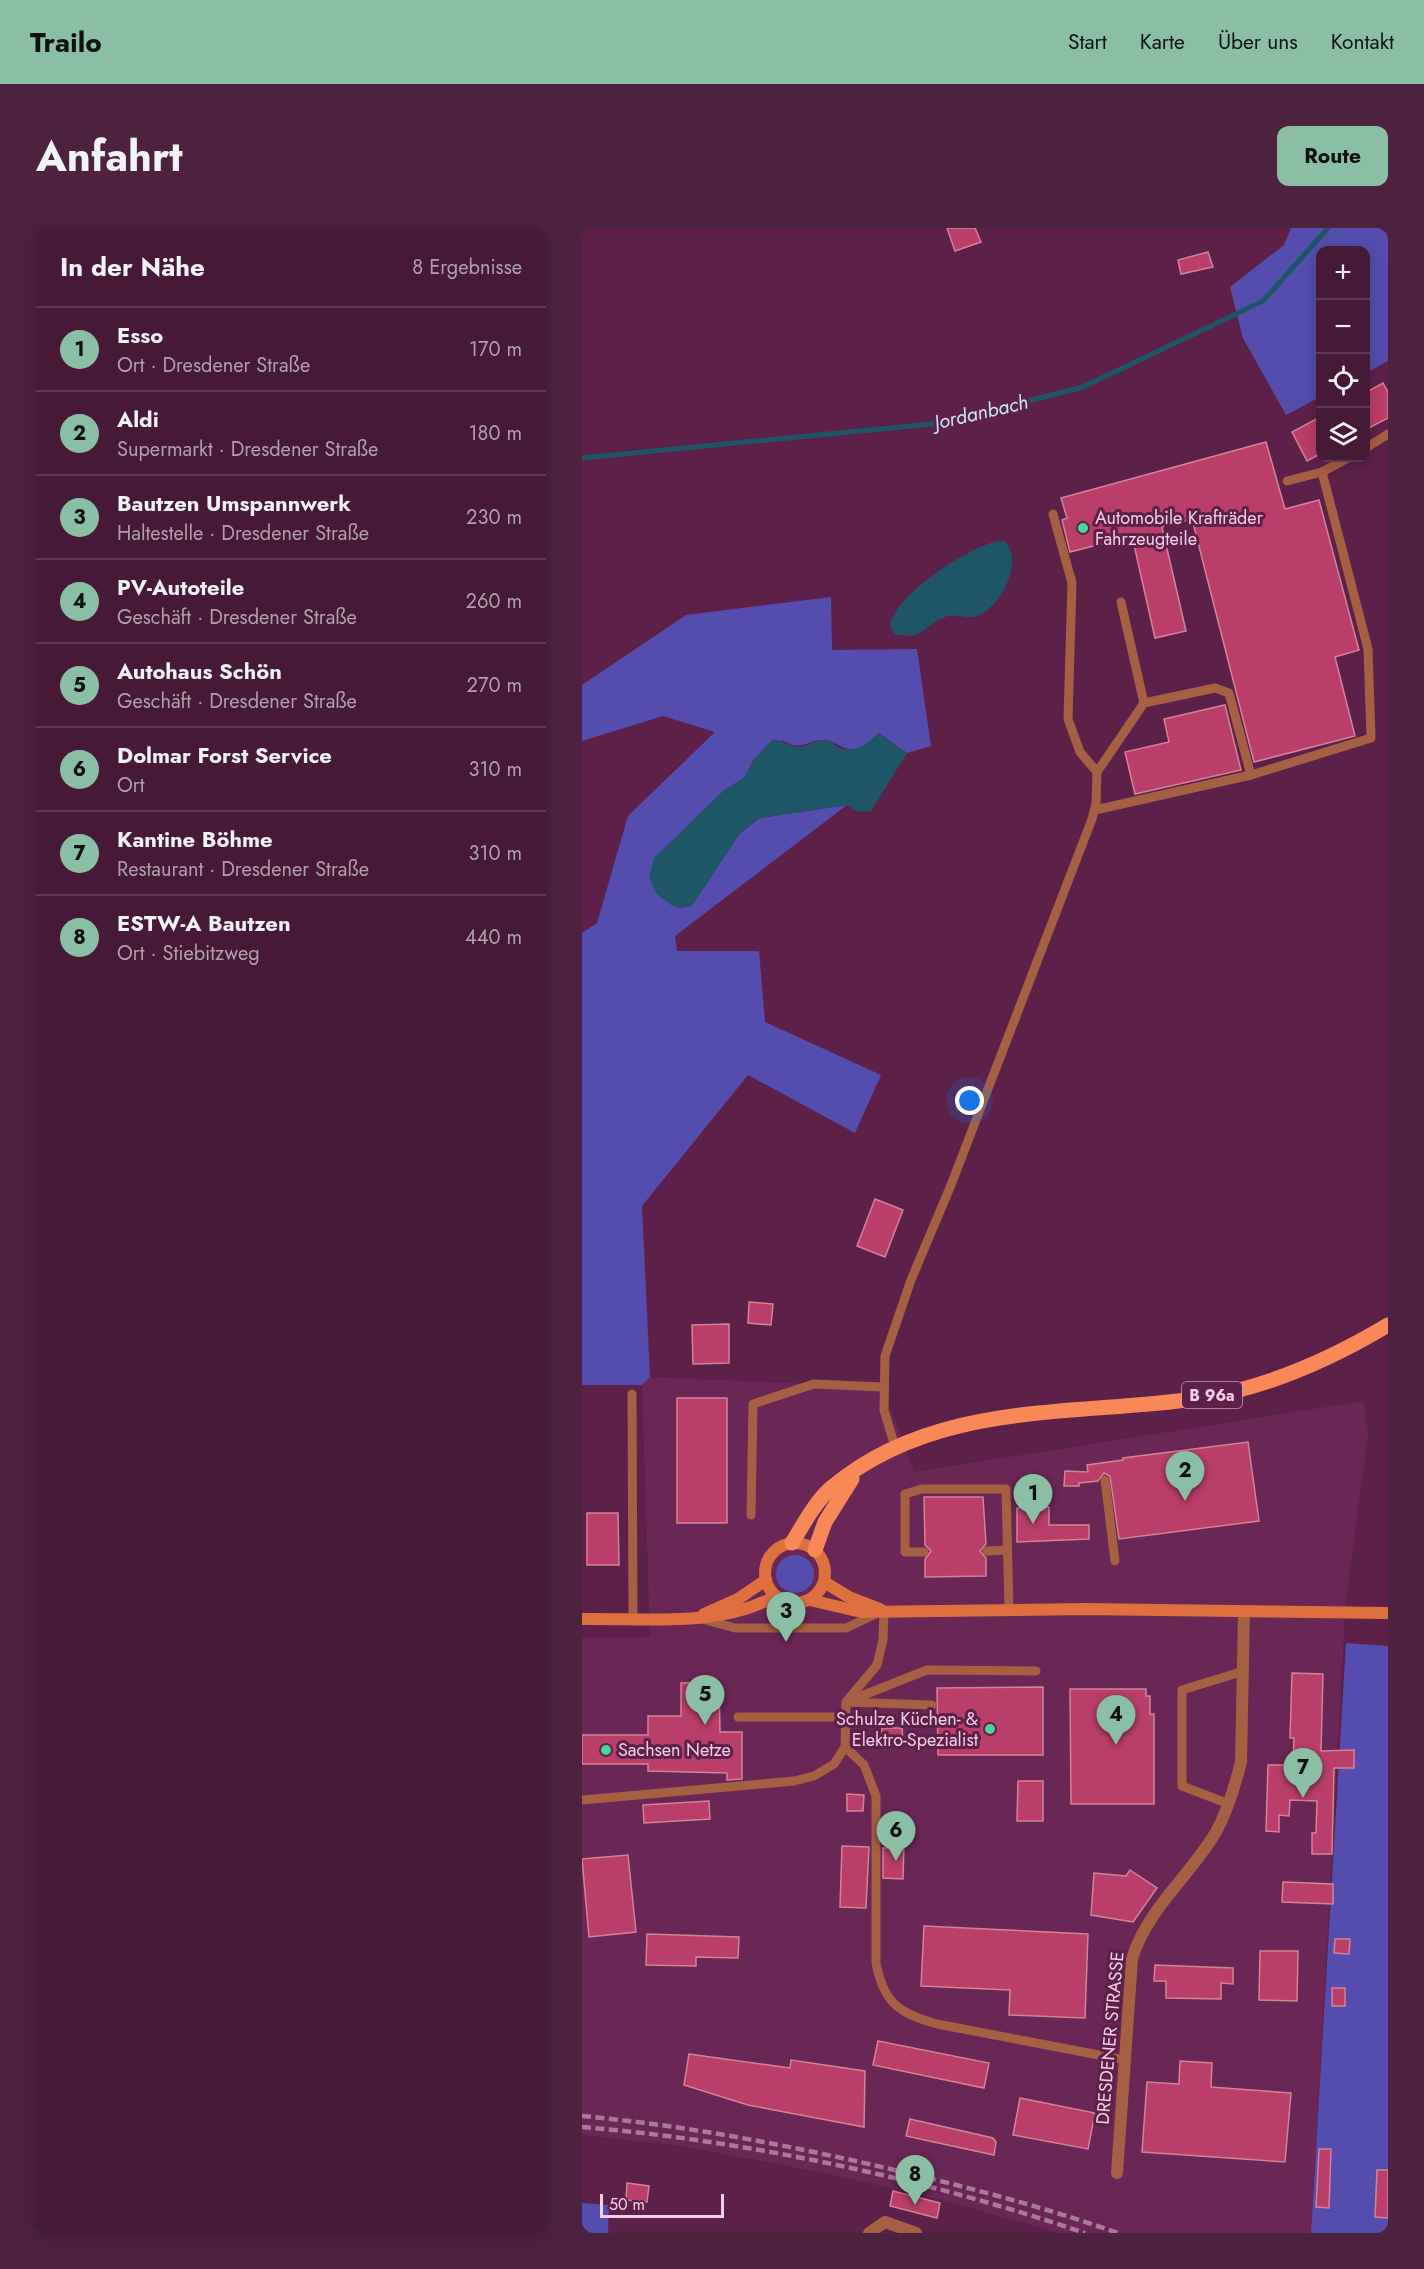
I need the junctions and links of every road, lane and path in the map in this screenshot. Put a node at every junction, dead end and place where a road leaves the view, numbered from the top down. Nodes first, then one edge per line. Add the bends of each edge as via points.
1 (1388, 434) edge
2 (1370, 445) edge
3 (1341, 462) edge
4 (1322, 472) junction
5 (1287, 481) dead end
6 (1053, 514) dead end
7 (1121, 602) dead end
8 (1144, 703) junction
9 (1097, 772) junction
10 (1251, 775) junction
11 (1095, 810) junction
12 (1388, 1324) edge
13 (883, 1387) junction
14 (632, 1394) dead end
15 (895, 1447) junction
16 (857, 1471) junction
17 (1105, 1480) dead end
18 (751, 1515) dead end
19 (792, 1543) junction
20 (1007, 1550) junction
21 (815, 1551) junction
22 (987, 1551) dead end
23 (924, 1552) dead end
24 (1115, 1561) dead end
25 (766, 1580) junction
26 (824, 1582) junction
27 (776, 1596) junction
28 (810, 1600) junction
29 (884, 1610) junction
30 (1009, 1610) junction
31 (1244, 1612) junction
32 (1388, 1613) edge
33 (696, 1617) junction
34 (633, 1618) junction
35 (582, 1619) edge
36 (1036, 1671) dead end
37 (1244, 1671) junction
38 (846, 1702) junction
39 (932, 1705) dead end
40 (738, 1717) dead end
41 (846, 1717) junction
42 (845, 1748) junction
43 (582, 1800) edge
44 (1229, 1804) junction
45 (1125, 2060) junction
46 (1117, 2173) dead end
47 (869, 2233) edge
48 (916, 2233) edge

1 - 2 lane
3 - 4 lane
4 - 5 lane
4 - 10 lane via 1368,649 1371,738
6 - 9 lane via 1072,583 1068,719 1080,752
7 - 8 lane
8 - 9 lane
8 - 10 lane via 1215,688 1229,693
9 - 11 lane
10 - 11 lane
11 - 13 lane via 911,1280 885,1356
12 - 15 main road, B 96a via 1328,1359 1245,1389 1196,1399 1022,1413 951,1426
13 - 15 lane via 884,1410
13 - 18 lane via 814,1384 753,1404
14 - 34 lane
15 - 16 main road, B 96a
16 - 19 main road, B 96a via 830,1489
16 - 21 main road, B 96a via 825,1522
17 - 24 lane
19 - 21 main road
19 - 25 main road via 772,1554
20 - 22 lane
20 - 23 lane via 1006,1489 922,1489 905,1494 905,1552
20 - 30 lane
21 - 26 main road via 824,1566
25 - 27 main road
25 - 33 main road via 738,1599
26 - 28 main road
26 - 29 main road via 849,1597
27 - 28 main road via 793,1604
27 - 33 main road via 725,1616
28 - 29 main road via 848,1610
29 - 30 main road
29 - 33 lane via 846,1628 735,1628
29 - 38 lane via 877,1665
30 - 31 main road
31 - 32 main road
31 - 37 street, DRESDENER STRASSE
33 - 34 main road
34 - 35 main road
36 - 38 lane via 927,1670
37 - 44 street, DRESDENER STRASSE via 1241,1762
37 - 44 lane via 1182,1690 1182,1786
38 - 39 lane
38 - 41 lane
40 - 41 lane
41 - 42 lane
42 - 43 lane via 834,1764 814,1776 794,1781
42 - 45 lane via 864,1765 876,1796 876,1963 880,1983 891,2002 910,2016 937,2024
44 - 45 street, DRESDENER STRASSE via 1216,1832 1138,1940 1132,1959
45 - 46 street, DRESDENER STRASSE
47 - 48 street via 885,2222

